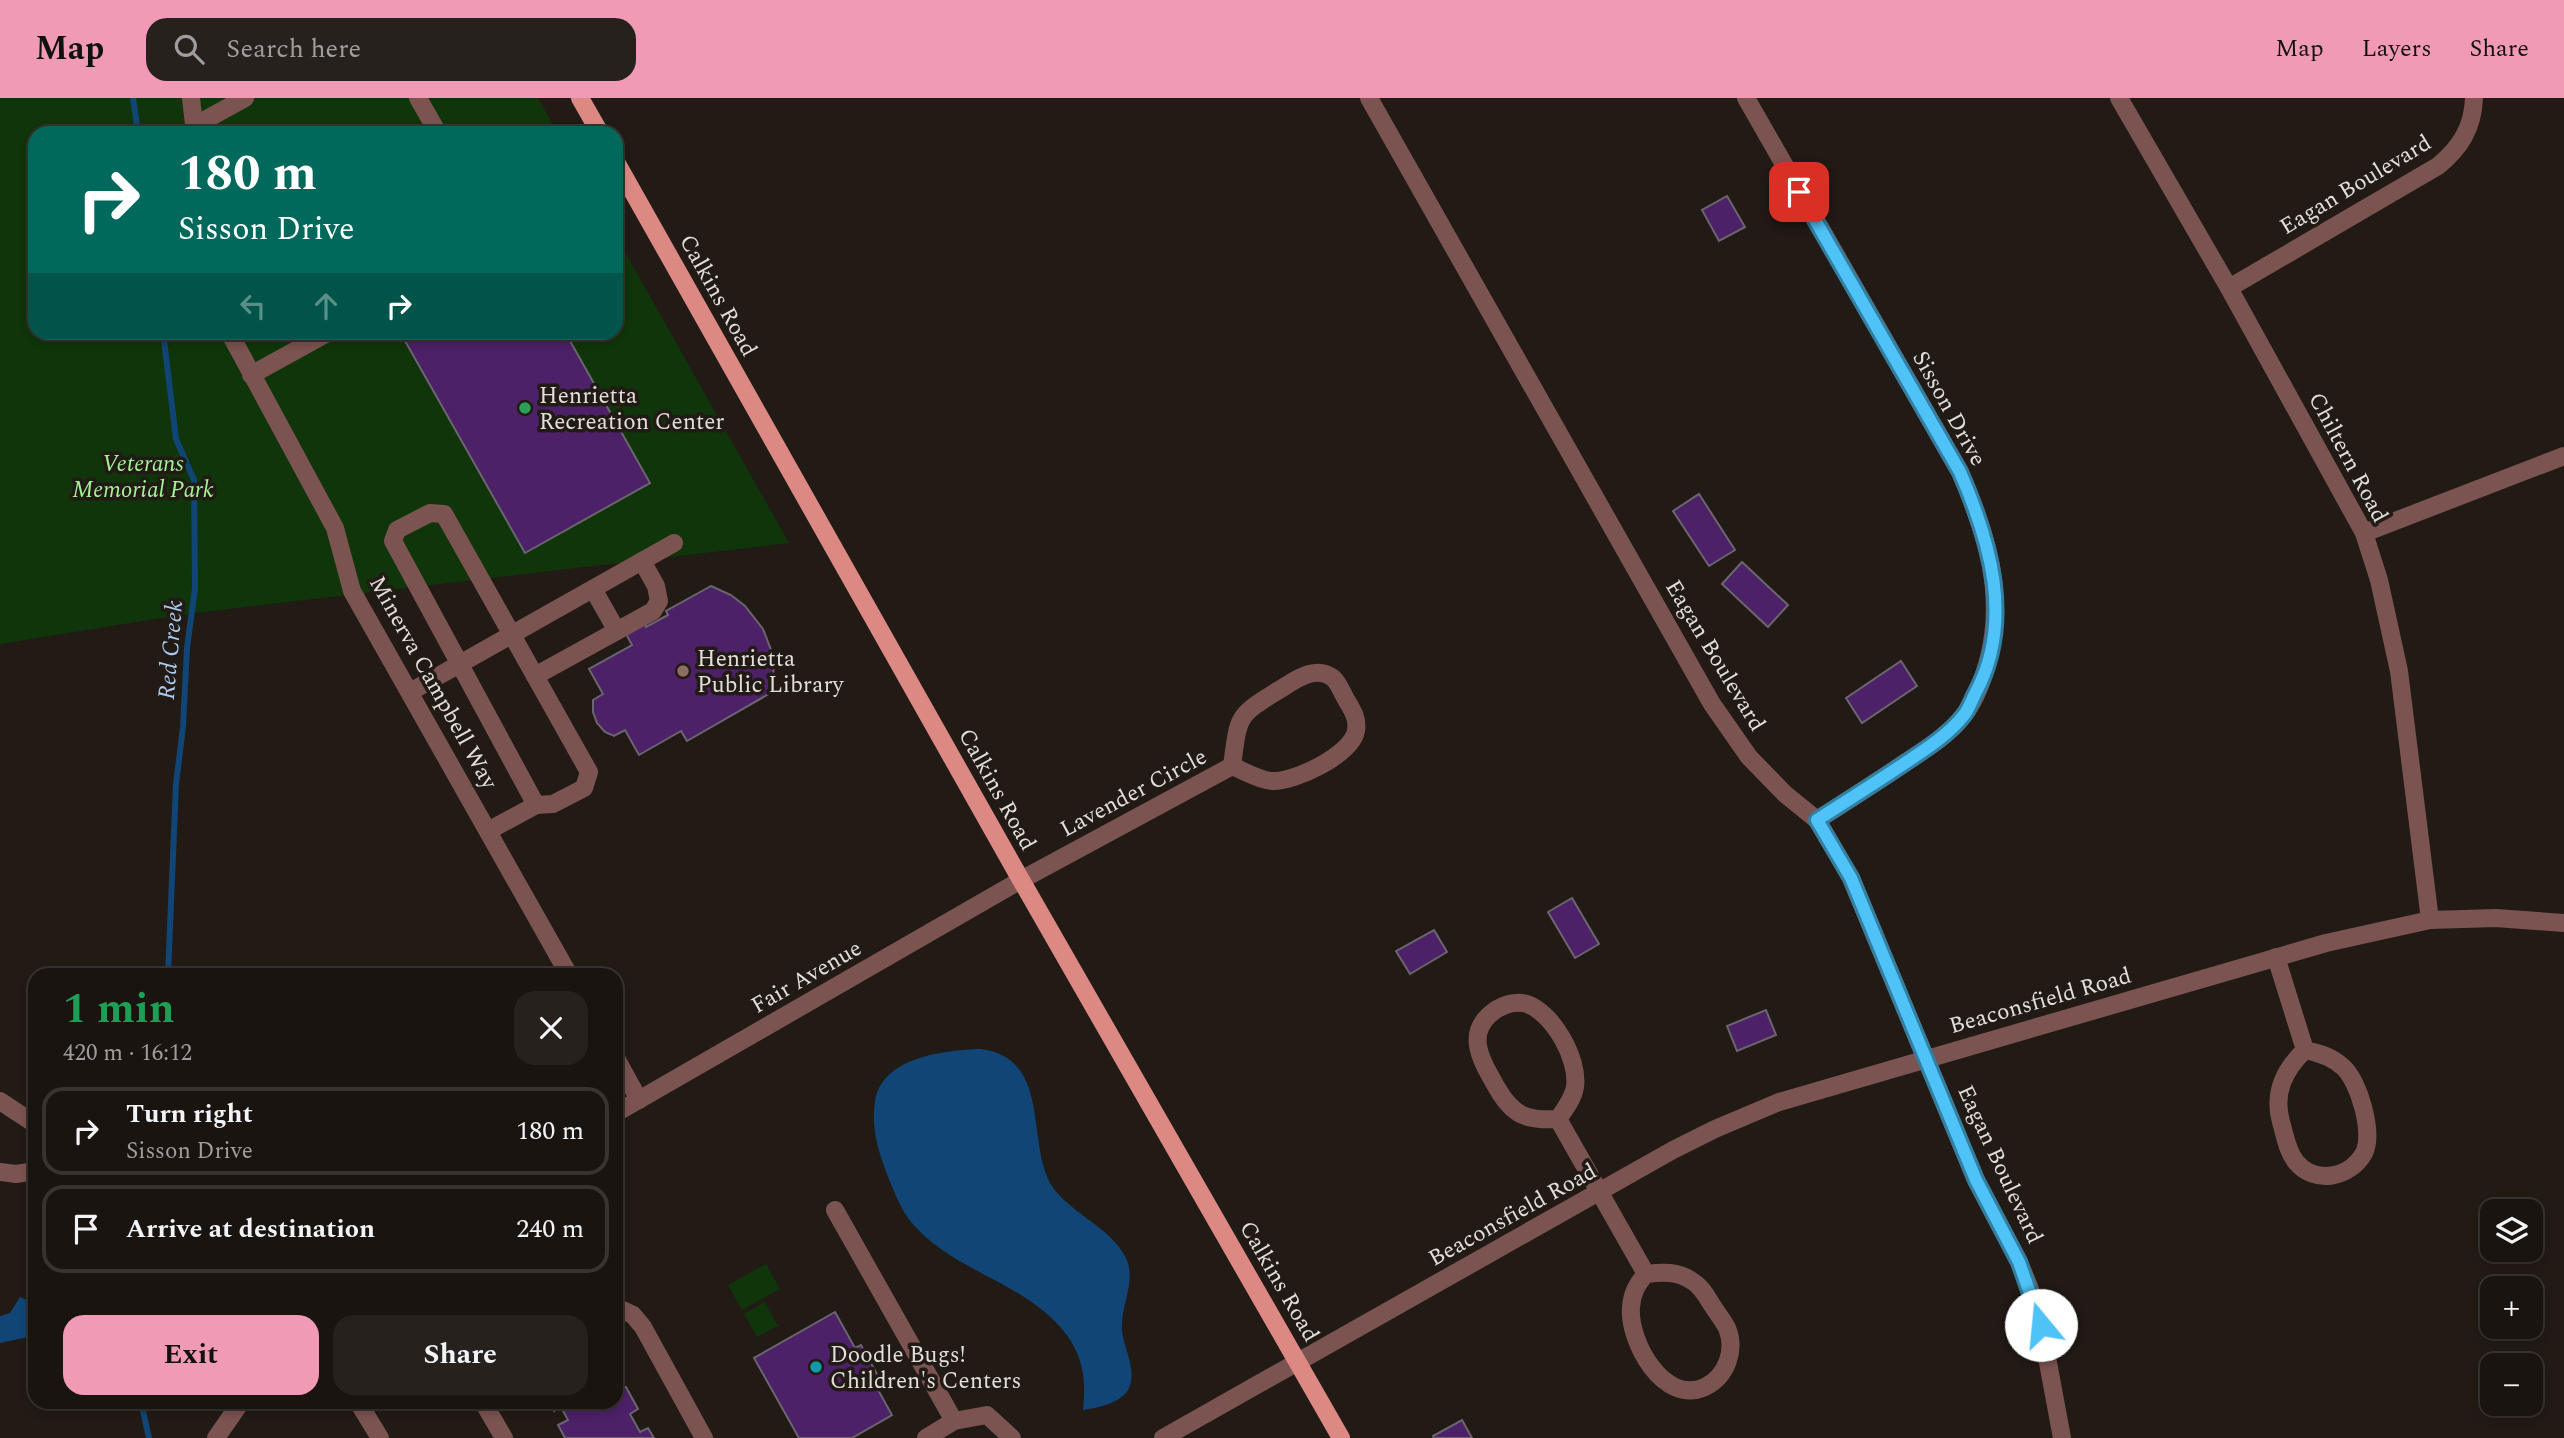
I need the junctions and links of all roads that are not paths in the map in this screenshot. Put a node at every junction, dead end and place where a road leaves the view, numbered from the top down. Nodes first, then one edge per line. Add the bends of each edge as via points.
1 (191, 98) edge
2 (245, 98) edge
3 (418, 98) edge
4 (580, 98) edge
5 (1369, 98) edge
6 (1746, 98) edge
7 (2119, 98) edge
8 (2474, 98) edge
9 (194, 126) edge
10 (201, 126) edge
11 (434, 126) edge
12 (596, 126) edge
13 (623, 174) edge
14 (2229, 288) junction
15 (233, 340) edge
16 (314, 340) edge
17 (251, 375) junction
18 (2564, 456) edge
19 (2364, 533) junction
20 (674, 543) dead end
21 (642, 561) junction
22 (593, 589) junction
23 (617, 631) junction
24 (512, 634) junction
25 (460, 664) junction
26 (535, 676) junction
27 (410, 692) junction
28 (1232, 766) junction
29 (536, 804) junction
30 (1817, 820) junction
31 (488, 831) junction
32 (1021, 880) junction
33 (2430, 920) junction
34 (2564, 923) edge
35 (2276, 957) junction
36 (565, 968) edge
37 (2305, 1050) junction
38 (1926, 1059) junction
39 (623, 1071) edge
40 (639, 1100) junction
41 (0, 1101) edge
42 (623, 1109) edge
43 (28, 1119) edge
44 (1558, 1119) junction
45 (0, 1172) edge
46 (28, 1172) edge
47 (1601, 1192) junction
48 (835, 1210) dead end
49 (1646, 1274) junction
50 (623, 1310) edge
51 (1299, 1363) junction
52 (236, 1409) edge
53 (362, 1409) edge
54 (487, 1409) edge
55 (954, 1421) junction
56 (216, 1438) edge
57 (380, 1438) edge
58 (503, 1438) edge
59 (704, 1438) edge
60 (926, 1438) edge
61 (1012, 1438) edge
62 (1163, 1438) edge
63 (1341, 1438) edge
64 (2062, 1438) edge

1 - 9 street
2 - 10 street
3 - 11 street
4 - 12 main road
5 - 30 street, Eagan Boulevard via 1712,704 1749,757
6 - 30 street, Sisson Drive via 1960,472 1978,513 1997,597 1994,639 1984,677 1964,715 1935,743
7 - 14 street, Chiltern Road
8 - 14 street, Eagan Boulevard via 2463,141 2438,166
13 - 32 main road, Calkins Road
14 - 19 street, Chiltern Road
15 - 17 street, Minerva Campbell Way
16 - 17 street
17 - 27 street, Minerva Campbell Way via 335,528 352,591
18 - 19 street
19 - 33 street, Chiltern Road via 2399,671
20 - 21 street
21 - 22 street
21 - 23 street via 659,601 653,611
22 - 23 street
22 - 24 street
23 - 26 street
24 - 25 street
24 - 25 street via 444,514 430,513 397,530 393,541
24 - 26 street
25 - 27 street
25 - 29 street
26 - 29 street via 589,772 584,788 553,804
27 - 31 street, Minerva Campbell Way
28 - 28 street, Lavender Circle via 1269,781 1289,780 1350,744 1356,716 1333,679 1305,674 1248,708 1239,721
28 - 32 street, Lavender Circle
29 - 31 street
30 - 38 street, Eagan Boulevard via 1851,878
31 - 36 street, Minerva Campbell Way
32 - 40 street, Fair Avenue
32 - 51 main road, Calkins Road
33 - 34 street, Beaconsfield Road
33 - 35 street, Beaconsfield Road
35 - 37 street
35 - 38 street, Beaconsfield Road
37 - 37 street via 2284,1078 2278,1110 2296,1162 2318,1177 2333,1177 2365,1151 2366,1121 2354,1079 2326,1056
38 - 47 street, Beaconsfield Road via 1779,1102 1715,1129
38 - 64 street, Eagan Boulevard via 1976,1180 2030,1289
39 - 40 street
40 - 42 street, Fair Avenue
41 - 43 street
44 - 44 street via 1575,1087 1572,1056 1547,1016 1523,1003 1508,1003 1484,1020 1477,1046 1481,1060 1507,1105 1534,1120
44 - 47 street
45 - 46 street
47 - 49 street
47 - 51 street, Beaconsfield Road
48 - 55 street
49 - 49 street via 1635,1287 1630,1307 1632,1329 1655,1373 1666,1383 1678,1390 1705,1387 1726,1368 1731,1356 1727,1328 1693,1281 1667,1271
50 - 59 street via 643,1327
51 - 62 street, Beaconsfield Road
51 - 63 main road, Calkins Road
52 - 56 street
53 - 57 street
54 - 58 street
55 - 60 street
55 - 61 street via 986,1415

